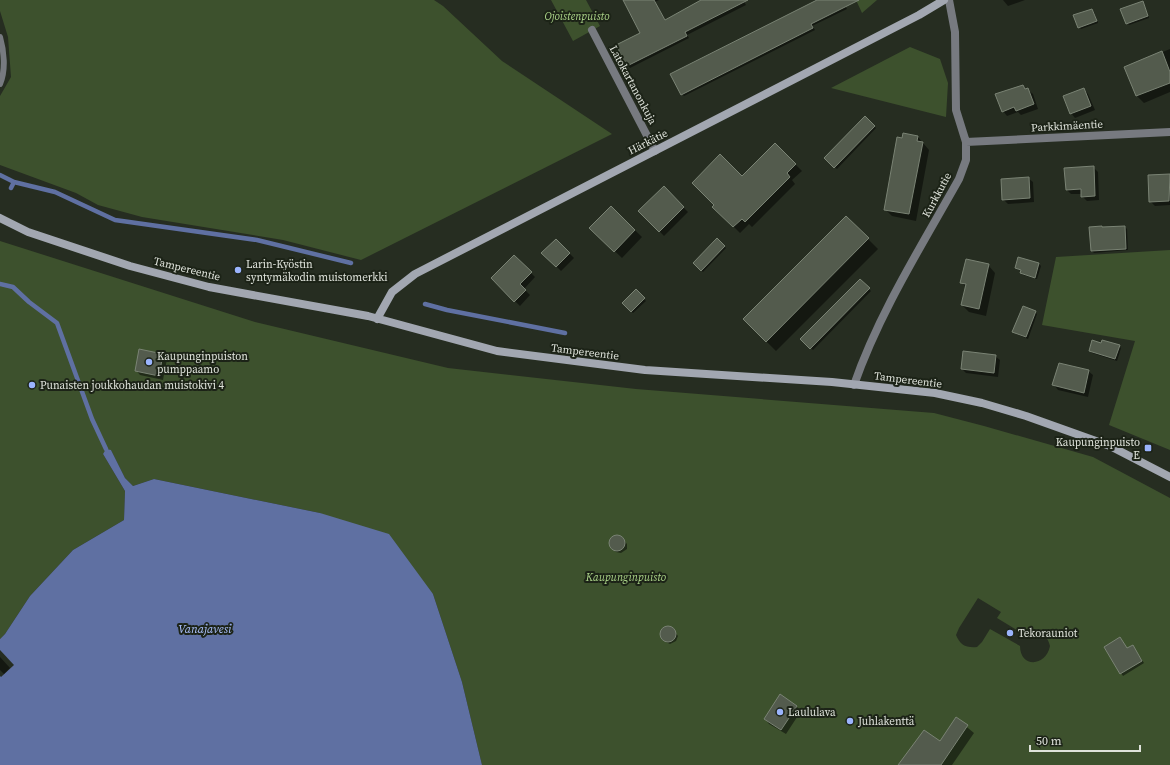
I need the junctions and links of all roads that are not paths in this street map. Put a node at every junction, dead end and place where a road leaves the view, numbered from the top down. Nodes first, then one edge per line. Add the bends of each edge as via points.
1 (944, 0) edge
2 (949, 0) edge
3 (592, 30) dead end
4 (0, 37) edge
5 (0, 84) edge
6 (1170, 132) edge
7 (966, 142) junction
8 (654, 151) junction
9 (0, 218) edge
10 (377, 319) junction
11 (854, 385) junction
12 (1170, 476) edge

1 - 8 main road, Härkätie
2 - 7 street, Kurkkutie via 955,32 956,110
3 - 8 street, Latokartanonkuja
4 - 5 lane via 3,47 3,77
6 - 7 street, Parkkimäentie
7 - 11 street, Kurkkutie via 966,160 959,179 893,298 864,355
8 - 10 main road, Härkätie via 415,274 392,292
9 - 10 main road, Tampereentie via 28,232 130,266 209,287
10 - 11 main road, Tampereentie via 497,351 645,370
11 - 12 main road, Tampereentie via 935,394 1026,416 1110,446

